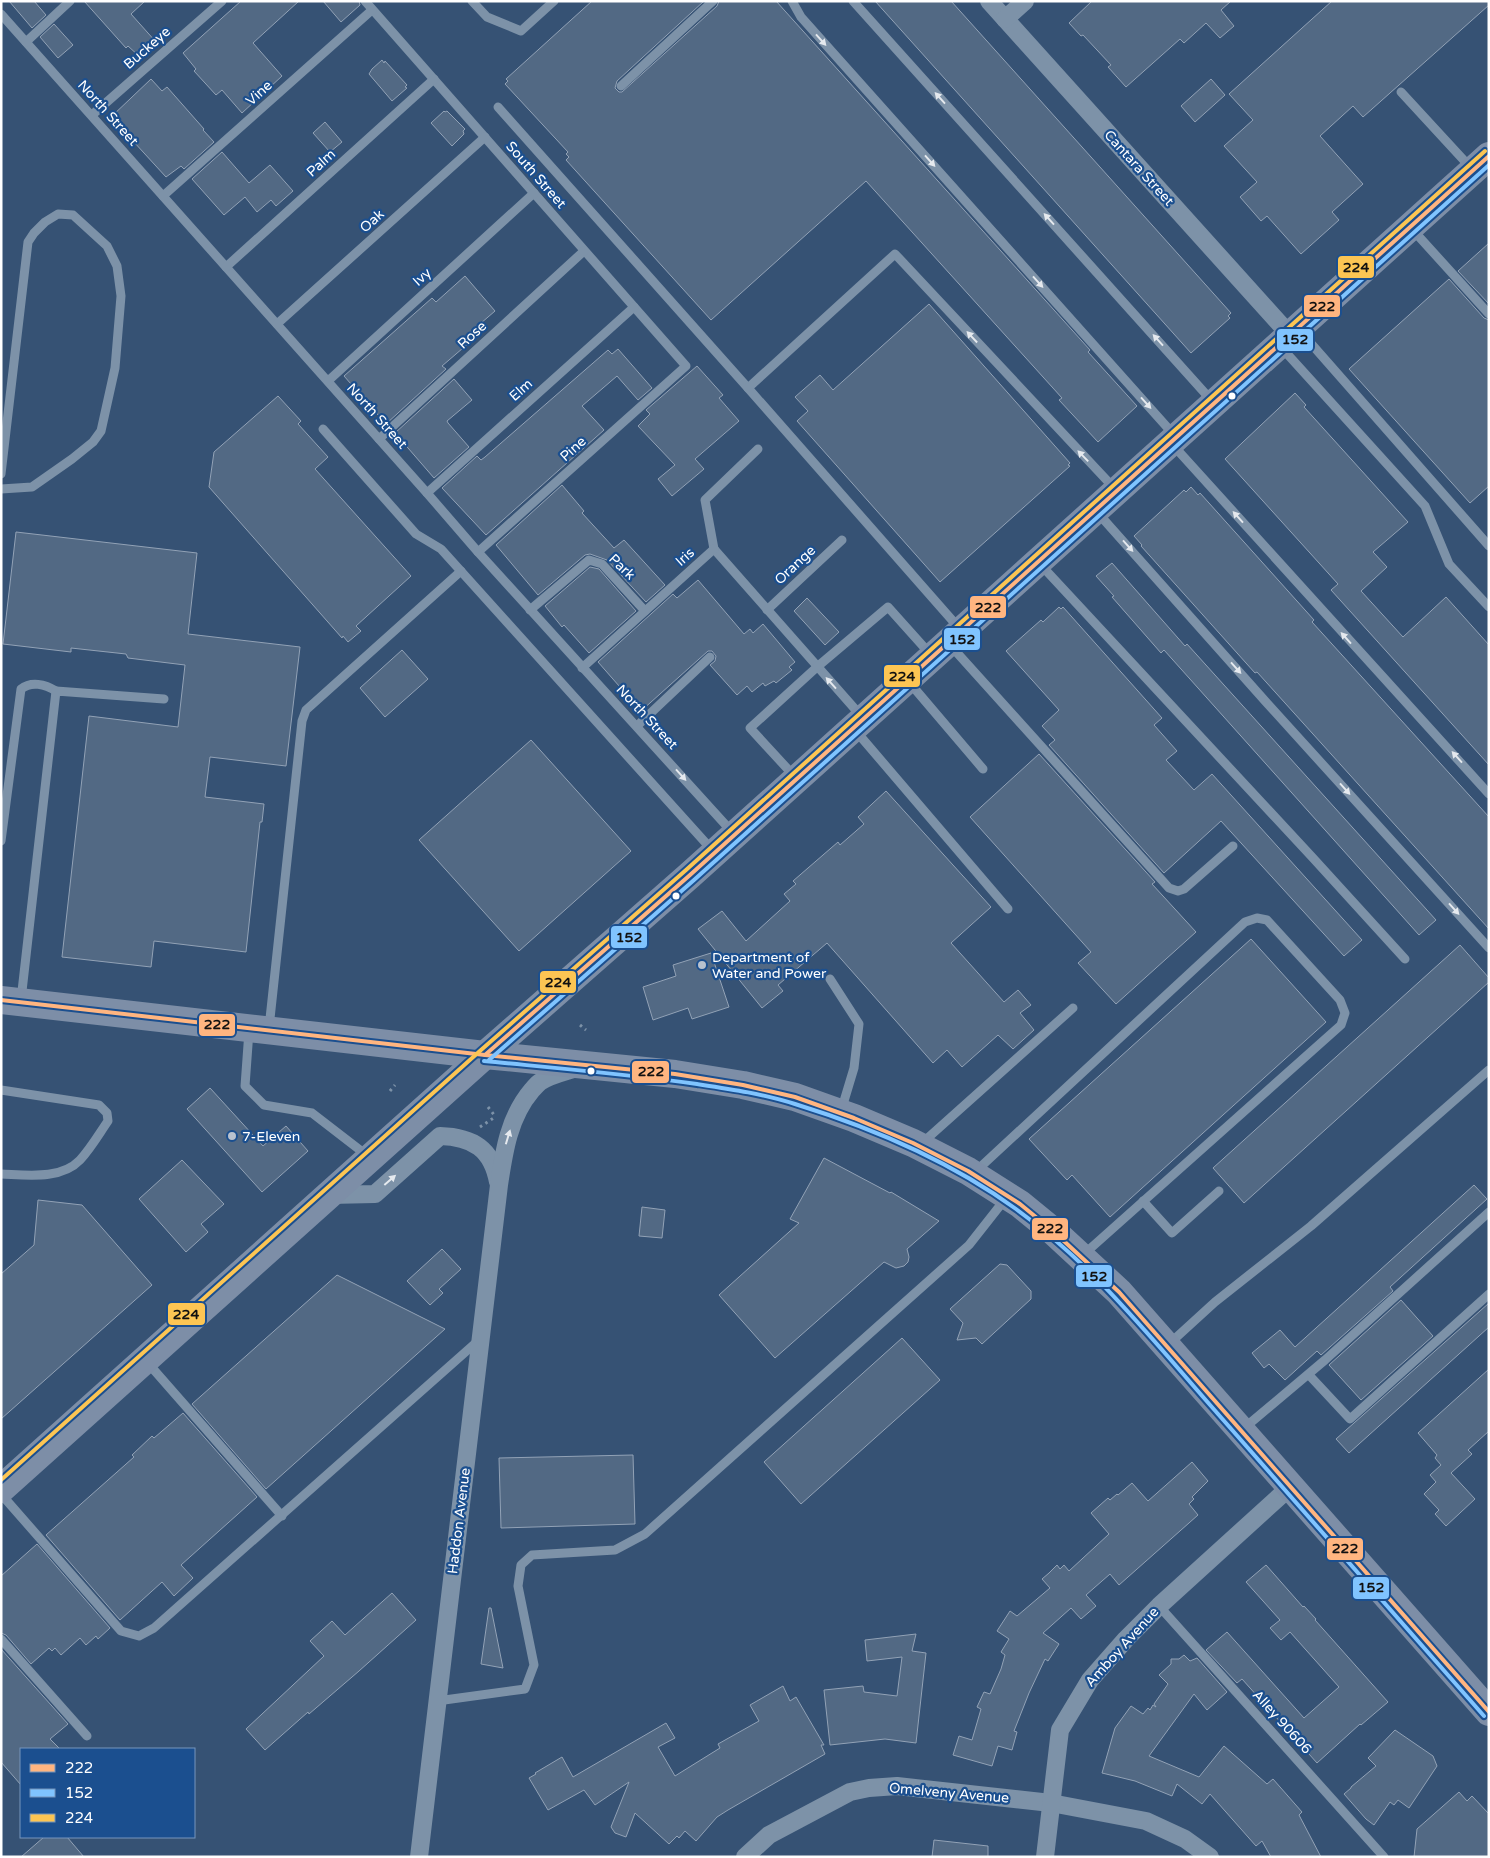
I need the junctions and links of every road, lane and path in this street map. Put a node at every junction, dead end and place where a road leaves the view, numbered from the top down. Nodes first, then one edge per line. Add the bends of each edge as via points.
1 (70, 1) edge
2 (222, 1) edge
3 (365, 1) edge
4 (472, 1) edge
5 (554, 1) edge
6 (713, 1) edge
7 (792, 1) edge
8 (853, 1) edge
9 (990, 1) edge
10 (1025, 1) edge
11 (372, 10) junction
12 (1, 14) edge
13 (1006, 19) junction
14 (26, 42) junction
15 (434, 79) junction
16 (621, 86) dead end
17 (1401, 92) dead end
18 (498, 107) dead end
19 (92, 115) junction
20 (485, 137) junction
21 (1481, 163) edge
22 (534, 193) junction
23 (164, 196) junction
24 (1410, 228) junction
25 (584, 250) junction
26 (226, 267) junction
27 (634, 307) junction
28 (1489, 314) edge
29 (277, 324) junction
30 (1288, 335) junction
31 (686, 366) joint
32 (328, 381) junction
33 (748, 388) junction
34 (1214, 403) junction
35 (323, 430) dead end
36 (379, 439) junction
37 (1174, 440) junction
38 (758, 449) dead end
39 (1, 474) edge
40 (1, 489) edge
41 (1117, 491) junction
42 (427, 493) junction
43 (1096, 510) junction
44 (842, 540) dead end
45 (1489, 546) edge
46 (714, 549) junction
47 (478, 552) junction
48 (1038, 562) junction
49 (461, 571) junction
50 (1489, 607) edge
51 (530, 610) junction
52 (645, 610) junction
53 (767, 610) junction
54 (948, 644) junction
55 (710, 657) dead end
56 (817, 667) junction
57 (582, 668) junction
58 (907, 680) junction
59 (56, 690) junction
60 (164, 699) dead end
61 (859, 723) junction
62 (637, 726) junction
63 (984, 769) dead end
64 (797, 780) junction
65 (1489, 794) edge
66 (735, 835) junction
67 (1, 841) edge
68 (1233, 846) dead end
69 (714, 853) junction
70 (1008, 909) dead end
71 (1489, 948) edge
72 (1405, 959) dead end
73 (830, 980) dead end
74 (11, 1001) edge
75 (1073, 1008) dead end
76 (580, 1025) dead end
77 (259, 1029) junction
78 (587, 1030) dead end
79 (485, 1055) junction
80 (585, 1064) junction
81 (1489, 1070) edge
82 (395, 1085) dead end
83 (1, 1090) edge
84 (390, 1090) dead end
85 (488, 1107) dead end
86 (502, 1112) dead end
87 (841, 1113) junction
88 (496, 1116) junction
89 (475, 1130) dead end
90 (920, 1146) junction
91 (370, 1158) junction
92 (1, 1174) edge
93 (973, 1174) junction
94 (499, 1185) junction
95 (1219, 1191) dead end
96 (329, 1195) junction
97 (1014, 1200) junction
98 (1143, 1201) junction
99 (1489, 1212) edge
100 (1081, 1256) junction
101 (1489, 1294) edge
102 (480, 1339) junction
103 (1166, 1346) junction
104 (145, 1360) junction
105 (1309, 1374) junction
106 (1241, 1431) junction
107 (1290, 1487) junction
108 (1, 1489) edge
109 (1, 1494) edge
110 (282, 1516) junction
111 (1159, 1606) junction
112 (1, 1639) edge
113 (437, 1701) junction
114 (1489, 1712) edge
115 (87, 1736) dead end
116 (1052, 1803) junction
117 (419, 1857) edge
118 (745, 1857) edge
119 (1045, 1857) edge
120 (1210, 1857) edge
121 (1384, 1857) edge

1 - 14 lane
2 - 19 lane, Buckeye
3 - 11 lane, South Street
4 - 5 lane via 487,18 521,31
6 - 16 lane
7 -> 37 lane via 808,24
34 -> 8 lane
9 - 13 street, Cantara Street
10 - 13 street
11 - 15 lane, South Street
11 - 23 lane, Vine
12 - 14 lane, North Street
13 - 30 street, Cantara Street
14 - 19 lane, North Street
15 - 20 lane, South Street
15 - 26 lane, Palm
17 - 21 lane
18 - 33 lane
19 - 23 lane, North Street
20 - 22 lane, South Street
20 - 29 lane, Oak
21 - 24 main road
22 - 25 lane, South Street
22 - 32 lane, Ivy
23 - 26 lane, North Street
24 - 28 lane
24 - 30 main road
25 - 27 lane, South Street
25 - 36 lane, Rose
26 - 29 lane, North Street
27 - 31 lane, South Street
27 - 42 lane, Elm
29 - 32 lane, North Street
30 - 34 main road
30 - 45 lane
30 - 50 lane via 1425,506 1450,564
31 - 47 lane, Pine
32 - 36 lane, North Street
41 -> 33 lane via 895,254
33 - 54 lane
34 - 37 main road
35 - 49 lane via 416,534 441,549
36 - 42 lane, North Street
37 - 41 main road
65 -> 37 lane
38 - 46 lane, Iris via 705,500
39 - 40 lane via 28,242 45,222 58,214 73,215 107,246 117,266 121,296 115,368 101,431 93,442 32,487
41 - 43 main road
42 - 47 lane, North Street
43 - 48 main road
43 -> 71 lane
44 - 53 lane, Orange
46 - 52 lane, Iris
46 - 53 lane
47 - 51 lane, North Street
48 - 54 main road
48 - 72 lane
49 - 69 lane
49 - 77 lane via 306,710
51 - 52 lane, Park via 589,560 602,564
51 - 57 lane, North Street
52 - 57 lane, Iris
53 - 56 lane
54 - 56 lane via 888,607
54 - 58 main road
54 - 68 lane via 1169,888 1184,889
55 - 62 lane
61 -> 56 lane
56 - 64 lane via 750,728
57 - 62 lane, North Street
58 - 61 main road
58 - 63 lane
59 - 60 lane
59 - 67 lane via 33,684 20,689
59 - 74 lane
61 - 64 main road
61 - 70 lane
62 -> 66 lane, North Street
64 - 66 main road
66 - 69 main road
69 - 79 main road
73 - 87 lane via 859,1024 854,1068
74 - 77 main road
75 - 90 lane
76 - 78 path
77 - 79 main road
77 - 91 lane via 245,1086 264,1105 312,1113
79 - 80 main road
79 - 91 main road
80 - 87 main road via 743,1085 795,1097
94 -> 80 street, Haddon Avenue via 506,1142 525,1098 540,1082
81 - 103 lane via 1311,1226 1215,1302
82 - 84 path
83 - 92 lane via 99,1105 107,1113 108,1121 80,1161 63,1171 49,1175
85 - 88 path
86 - 88 path
87 - 90 main road
88 - 89 path
90 - 93 main road
91 - 96 main road
93 - 97 main road
93 - 98 lane via 1245,922 1257,918 1267,920 1340,1000 1345,1013 1341,1025
96 -> 94 street, Haddon Avenue via 375,1194 440,1136 458,1136 487,1153 496,1168
94 - 102 street, Haddon Avenue
95 - 98 lane via 1172,1233
96 - 104 main road
97 - 100 main road
97 - 113 lane via 969,1246 645,1534 615,1550 532,1555 521,1565 518,1586 534,1665 525,1689
98 - 100 lane
99 - 105 lane
100 - 103 main road via 1119,1292
101 - 105 lane via 1350,1419
102 - 110 lane
102 - 113 street, Haddon Avenue
103 - 106 main road
104 - 108 main road
104 - 110 lane
105 - 106 lane
106 - 107 main road
107 - 111 street, Amboy Avenue
107 - 114 main road
109 - 110 lane via 121,1631 139,1636 154,1628
111 - 116 street, Amboy Avenue via 1090,1680 1060,1730
111 - 121 lane, Alley 90606
112 - 115 lane
113 - 117 street, Haddon Avenue
116 - 118 street, Omelveny Avenue via 897,1786 869,1788 850,1792 769,1835
116 - 119 street, Amboy Avenue
116 - 120 street, Omelveny Avenue via 1146,1822 1185,1839

